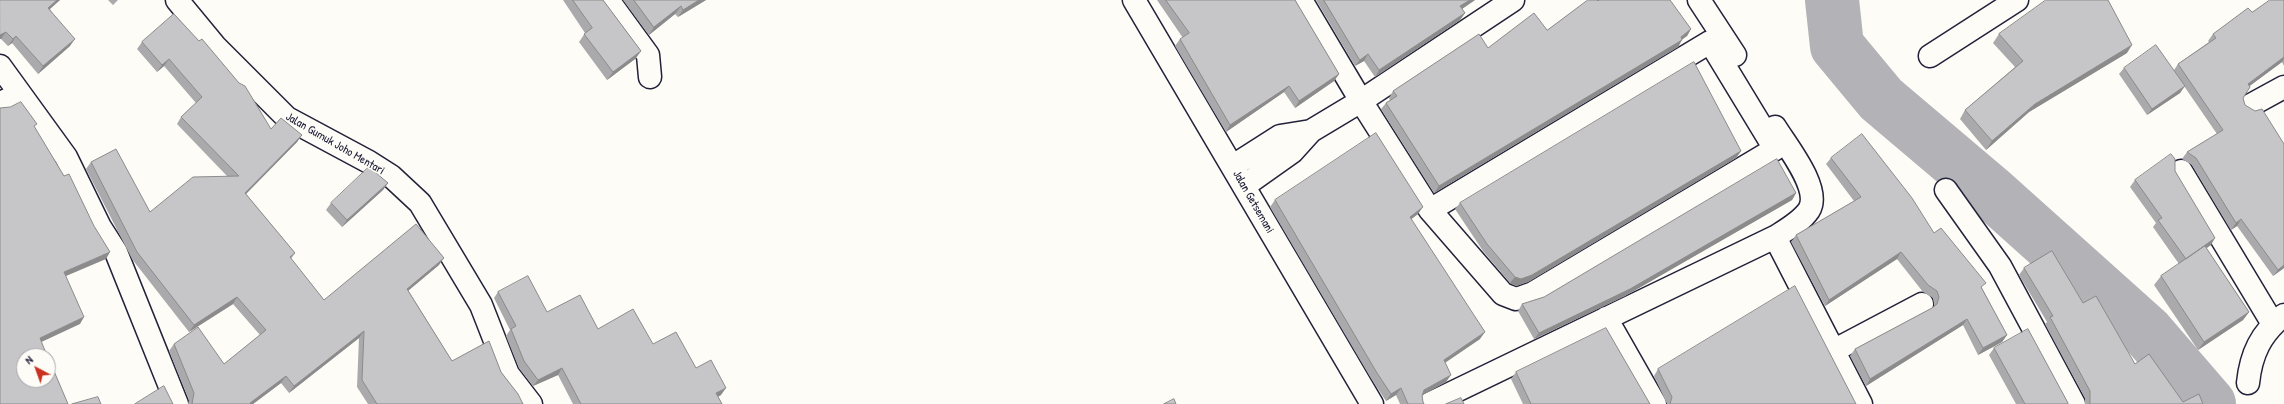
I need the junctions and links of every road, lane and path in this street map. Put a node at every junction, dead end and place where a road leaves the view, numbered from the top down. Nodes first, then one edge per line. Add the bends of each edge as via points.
1 (177, 0) edge
2 (608, 0) edge
3 (1134, 0) edge
4 (1301, 0) edge
5 (1513, 0) edge
6 (1699, 0) edge
7 (2017, 0) edge
8 (1930, 56) dead end
9 (0, 66) edge
10 (650, 76) dead end
11 (2284, 87) edge
12 (20, 94) junction
13 (1361, 101) junction
14 (0, 103) edge
15 (2251, 105) dead end
16 (1311, 130) junction
17 (1233, 166) junction
18 (2182, 170) dead end
19 (1244, 186) junction
20 (1946, 190) dead end
21 (1430, 210) junction
22 (1775, 237) junction
23 (1922, 304) dead end
24 (1606, 318) junction
25 (2278, 319) edge
26 (1834, 351) junction
27 (2248, 383) dead end
28 (177, 404) edge
29 (531, 404) edge
30 (1372, 404) edge
31 (1429, 404) edge
32 (1655, 404) edge
33 (1861, 404) edge
34 (2074, 404) edge

1 - 29 street, Jalan Gumuk Joho Mentari via 215,46 287,118 391,176 420,203 481,305 508,374
2 - 10 street via 648,55
3 - 17 street, Jalan Getsemani
4 - 13 street
5 - 13 street
6 - 22 street via 1724,36 1785,144 1800,164 1807,182 1812,203 1809,210 1799,221
7 - 8 street
9 - 12 street
11 - 15 street
12 - 14 street
12 - 28 street via 66,157 100,227 116,252
13 - 16 street
13 - 21 street
16 - 17 street via 1280,136
16 - 19 street via 1292,152
17 - 19 street, Jalan Getsemani
18 - 25 street
19 - 30 street, Jalan Getsemani
20 - 34 street via 2000,266
21 - 21 street via 1710,42 1775,149 1521,299 1503,294
22 - 24 street
22 - 26 street
23 - 26 street
24 - 31 street
24 - 32 street
25 - 27 street via 2261,337 2254,352
26 - 33 street

